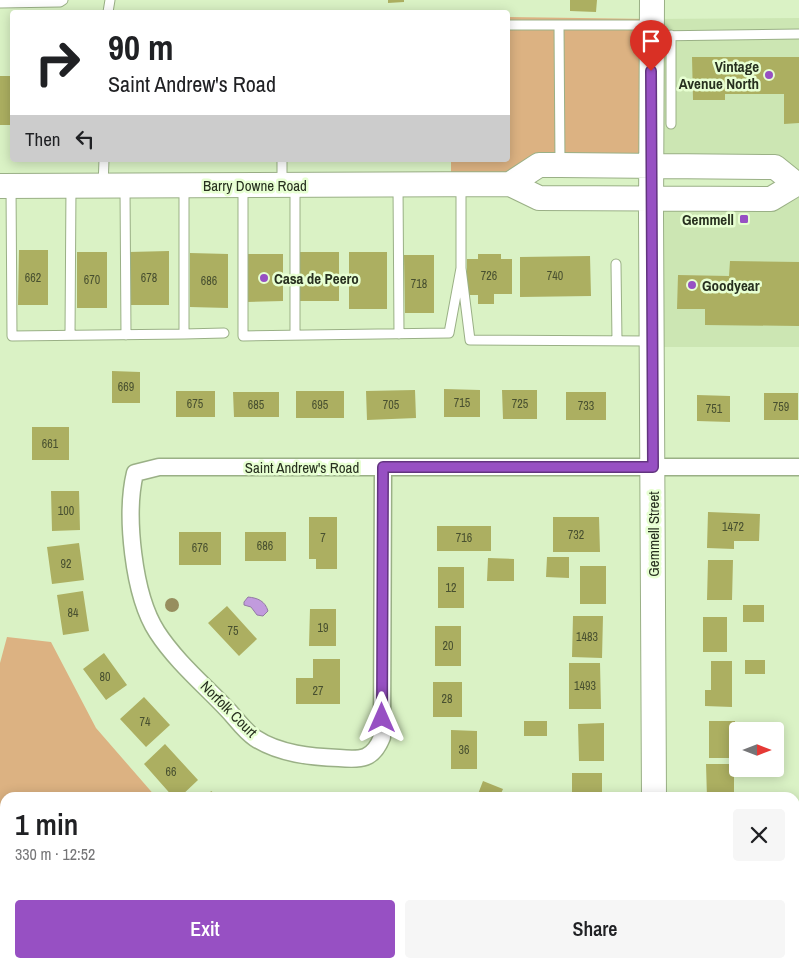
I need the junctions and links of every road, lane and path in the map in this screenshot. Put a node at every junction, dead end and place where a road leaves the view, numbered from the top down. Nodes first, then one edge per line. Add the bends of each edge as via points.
1 (63, 0) edge
2 (652, 0) edge
3 (0, 3) edge
4 (559, 24) junction
5 (510, 25) edge
6 (658, 32) junction
7 (799, 34) edge
8 (671, 124) dead end
9 (105, 162) edge
10 (282, 162) edge
11 (560, 165) junction
12 (651, 166) junction
13 (398, 184) junction
14 (461, 184) junction
15 (510, 184) junction
16 (798, 184) edge
17 (243, 185) junction
18 (288, 185) junction
19 (6, 186) edge
20 (71, 186) junction
21 (114, 186) junction
22 (184, 186) junction
23 (651, 198) junction
24 (616, 264) dead end
25 (461, 268) junction
26 (184, 334) junction
27 (224, 334) dead end
28 (399, 334) junction
29 (70, 335) junction
30 (126, 335) junction
31 (295, 335) junction
32 (616, 341) junction
33 (652, 341) junction
34 (383, 467) junction
35 (653, 467) junction
36 (799, 467) edge
37 (135, 472) joint
38 (654, 792) edge

1 - 3 lane
2 - 6 main road, Gemmell Street
4 - 5 lane
4 - 6 lane
4 - 11 lane
6 - 7 lane
6 - 8 lane
6 - 12 main road, Gemmell Street
9 - 21 lane
10 - 18 lane
11 - 12 main road, Barry Downe Road
11 - 15 main road, Barry Downe Road via 539,165
12 - 16 main road, Barry Downe Road via 775,167
12 - 23 main road, Gemmell Street
13 - 14 main road, Barry Downe Road
13 - 18 main road, Barry Downe Road
13 - 28 lane
14 - 15 main road, Barry Downe Road
14 - 25 lane
15 - 23 main road, Barry Downe Road via 539,198
16 - 23 main road, Barry Downe Road via 771,199
17 - 18 main road, Barry Downe Road
17 - 22 main road, Barry Downe Road
17 - 31 lane via 242,336
18 - 31 lane
19 - 20 main road, Barry Downe Road
19 - 29 lane via 12,336
20 - 21 main road, Barry Downe Road
20 - 29 lane
21 - 22 main road, Barry Downe Road
21 - 30 lane
22 - 26 lane
23 - 33 main road, Gemmell Street
24 - 32 lane
25 - 28 lane via 449,333
25 - 32 lane via 470,340
26 - 27 lane
26 - 30 lane
28 - 31 lane
29 - 30 lane
32 - 33 lane
33 - 35 main road, Gemmell Street
34 - 35 street, Saint Andrew's Road
34 - 37 street, Saint Andrew's Road via 159,467
34 - 37 street, Norfolk Court via 382,738 368,757 354,759 312,756 274,747 254,738 170,650 156,631 137,574 131,516
35 - 36 street, Saint Andrew's Road
35 - 38 main road, Gemmell Street

